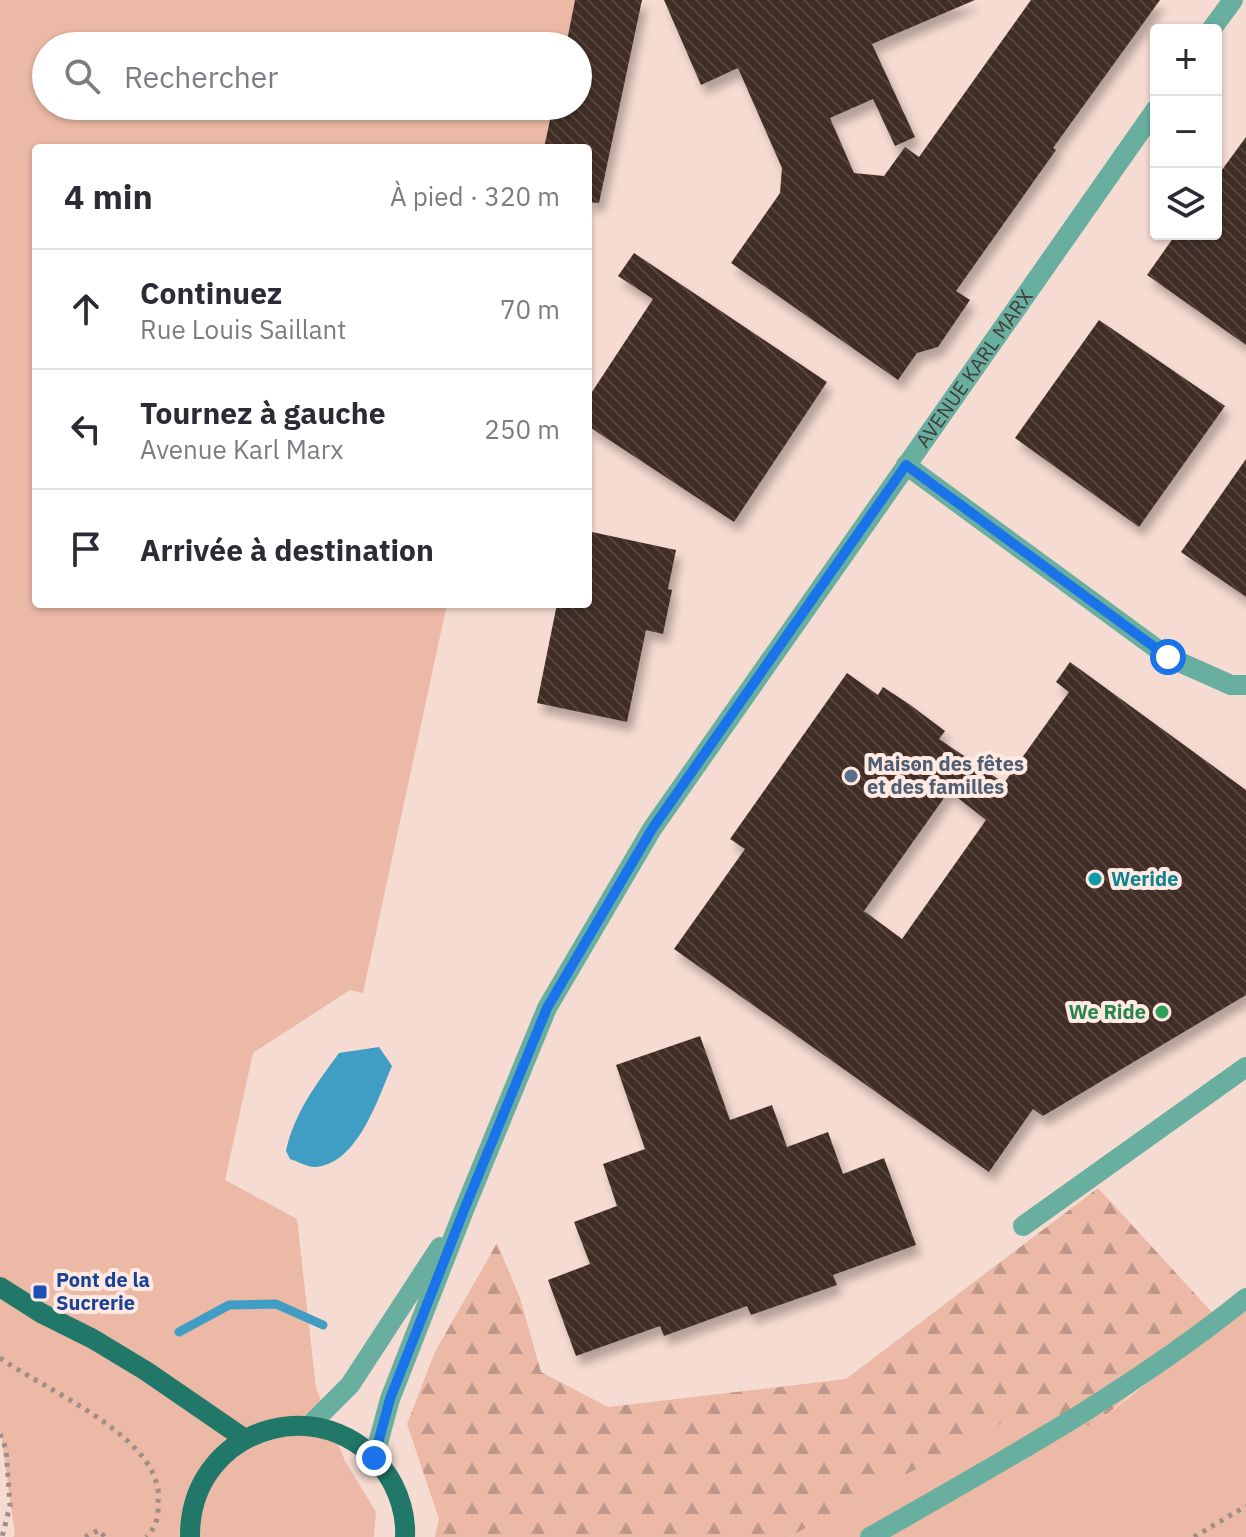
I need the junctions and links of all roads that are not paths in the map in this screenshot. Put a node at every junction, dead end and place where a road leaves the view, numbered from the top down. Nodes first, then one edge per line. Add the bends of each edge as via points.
1 (1233, 0) edge
2 (1215, 24) edge
3 (1150, 118) edge
4 (906, 465) junction
5 (1246, 685) edge
6 (1246, 1067) edge
7 (464, 1210) junction
8 (1023, 1226) dead end
9 (0, 1287) edge
10 (1246, 1298) edge
11 (309, 1426) junction
12 (245, 1439) junction
13 (374, 1458) junction
14 (190, 1537) edge
15 (405, 1537) edge
16 (870, 1537) edge

1 - 2 street
3 - 4 street, AVENUE KARL MARX
4 - 5 street via 1168,657 1231,685
4 - 7 street, AVENUE KARL MARX via 644,843 547,1008
6 - 8 street
7 - 11 street, AVENUE KARL MARX via 350,1385
7 - 13 street, AVENUE KARL MARX via 390,1399
9 - 12 main road via 146,1371
10 - 16 street via 1084,1413
11 - 12 main road via 265,1430
11 - 13 main road via 355,1442
12 - 14 main road via 203,1480 190,1518
13 - 15 main road via 397,1492

